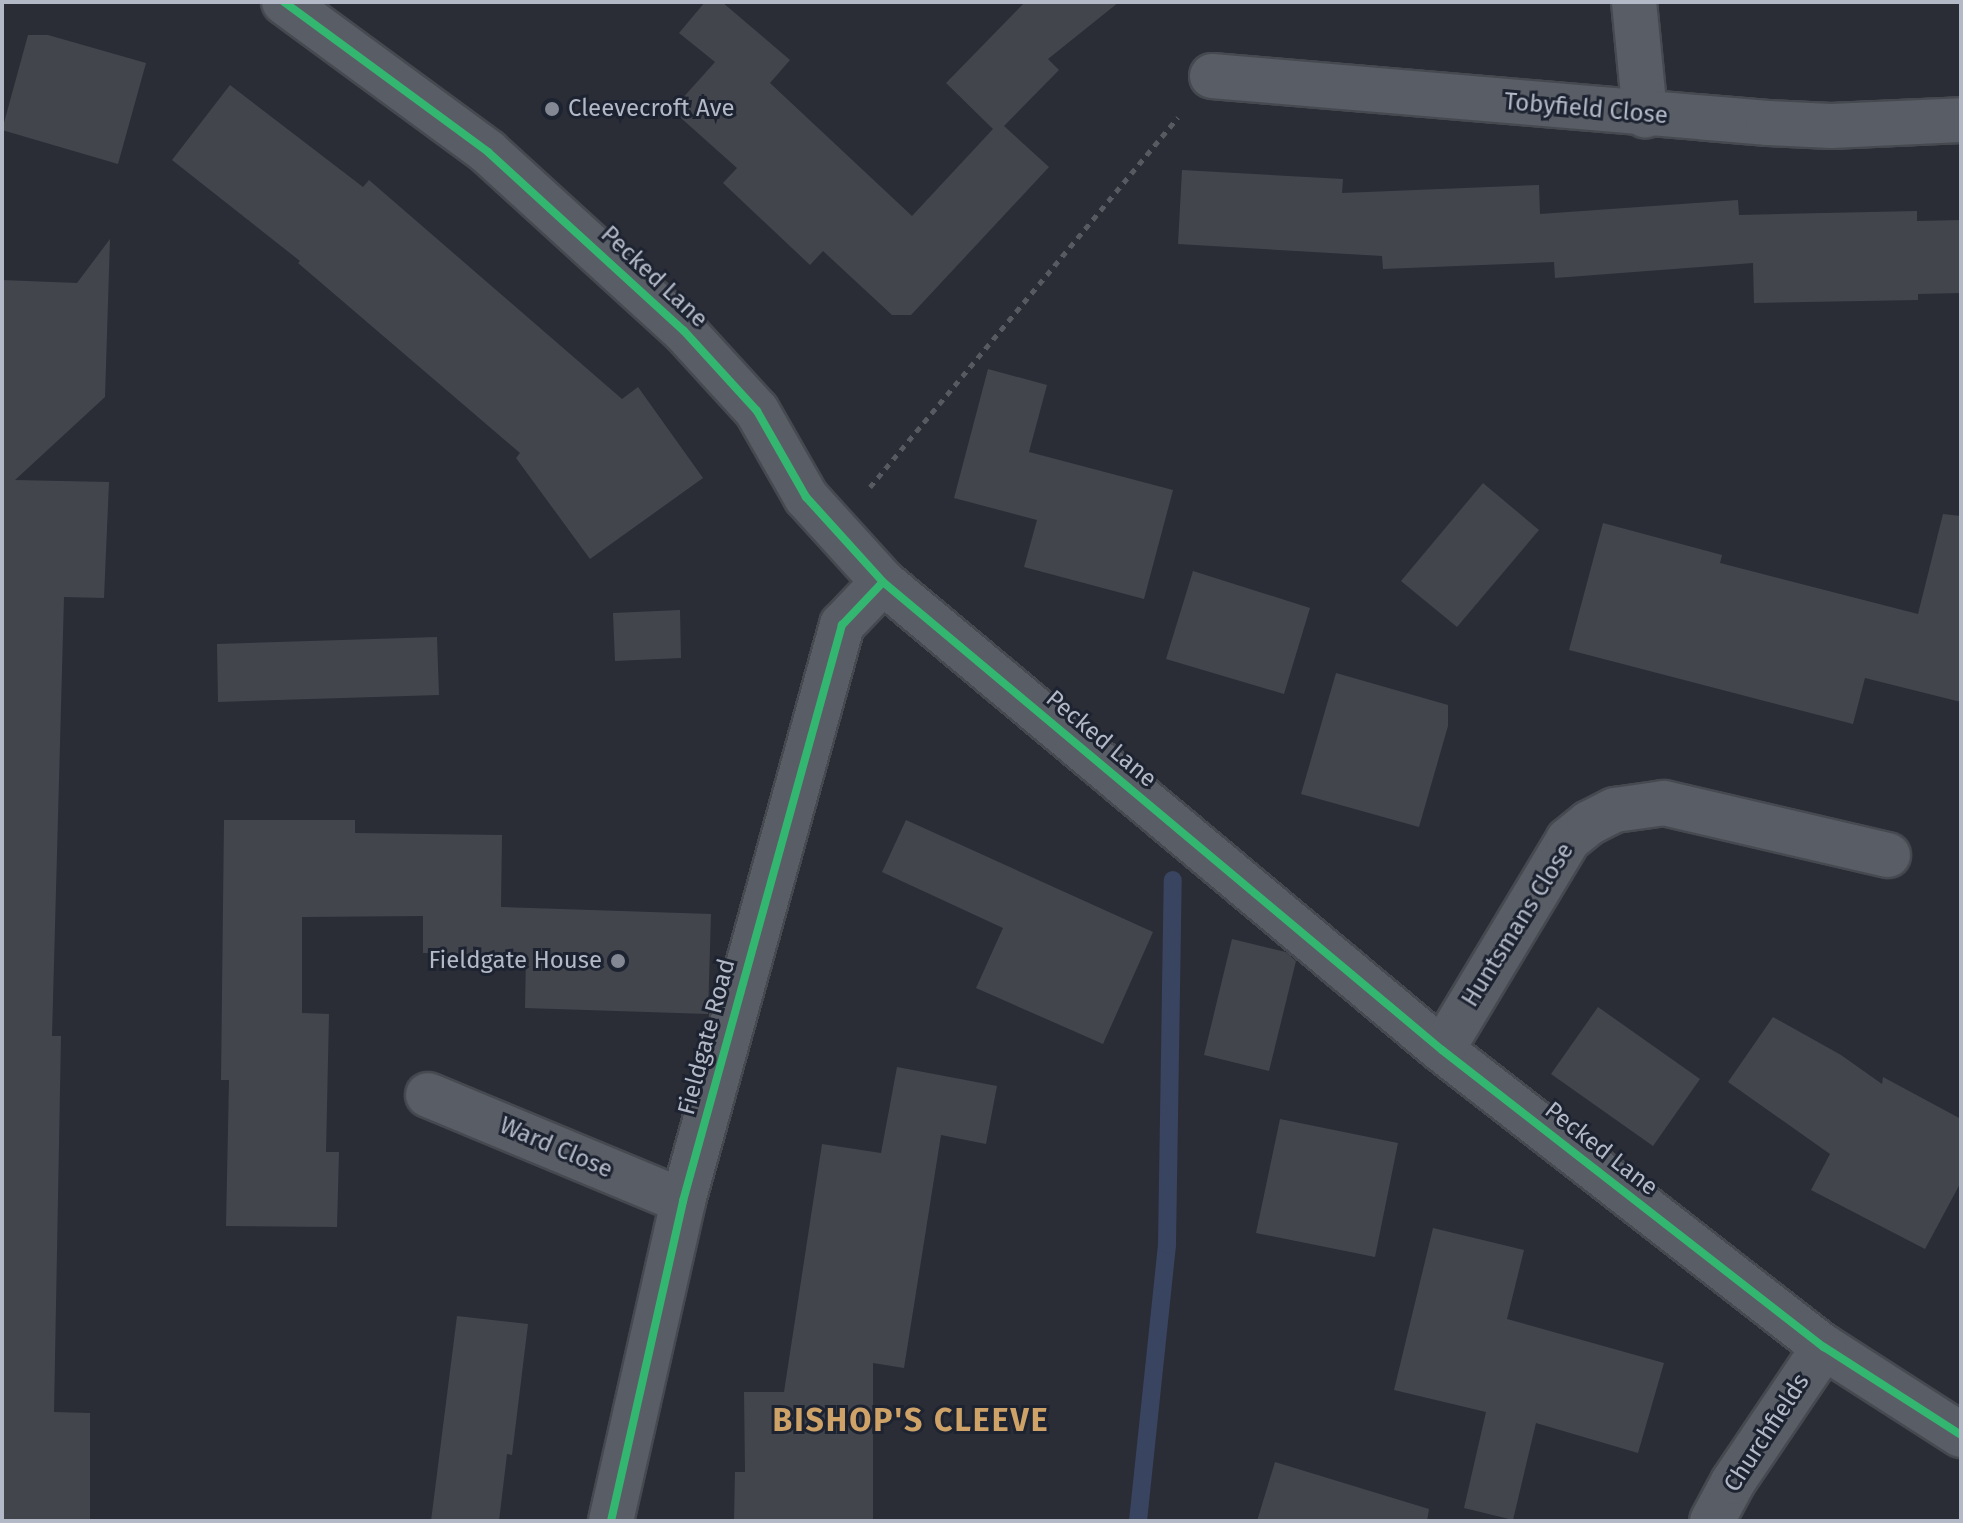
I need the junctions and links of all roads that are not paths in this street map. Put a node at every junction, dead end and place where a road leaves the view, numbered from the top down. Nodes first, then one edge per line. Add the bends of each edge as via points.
1 (284, 2) edge
2 (1634, 2) edge
3 (1212, 76) road end
4 (1645, 115) junction
5 (1961, 120) edge
6 (883, 582) junction
7 (1888, 855) dead end
8 (1442, 1050) junction
9 (428, 1095) dead end
10 (683, 1201) junction
11 (1824, 1347) junction
12 (1961, 1435) edge
13 (611, 1521) edge
14 (1712, 1521) edge

1 - 6 street, Pecked Lane via 488,152 684,331 757,411 806,497
2 - 4 street
3 - 4 street, Tobyfield Close
4 - 5 street, Tobyfield Close via 1831,126
6 - 8 street, Pecked Lane
6 - 10 street, Fieldgate Road via 842,625
7 - 8 street, Huntsmans Close via 1664,803 1615,810 1568,840
8 - 11 street, Pecked Lane
9 - 10 street, Ward Close
10 - 13 street, Fieldgate Road
11 - 12 street, Pecked Lane
11 - 14 street, Churchfields

